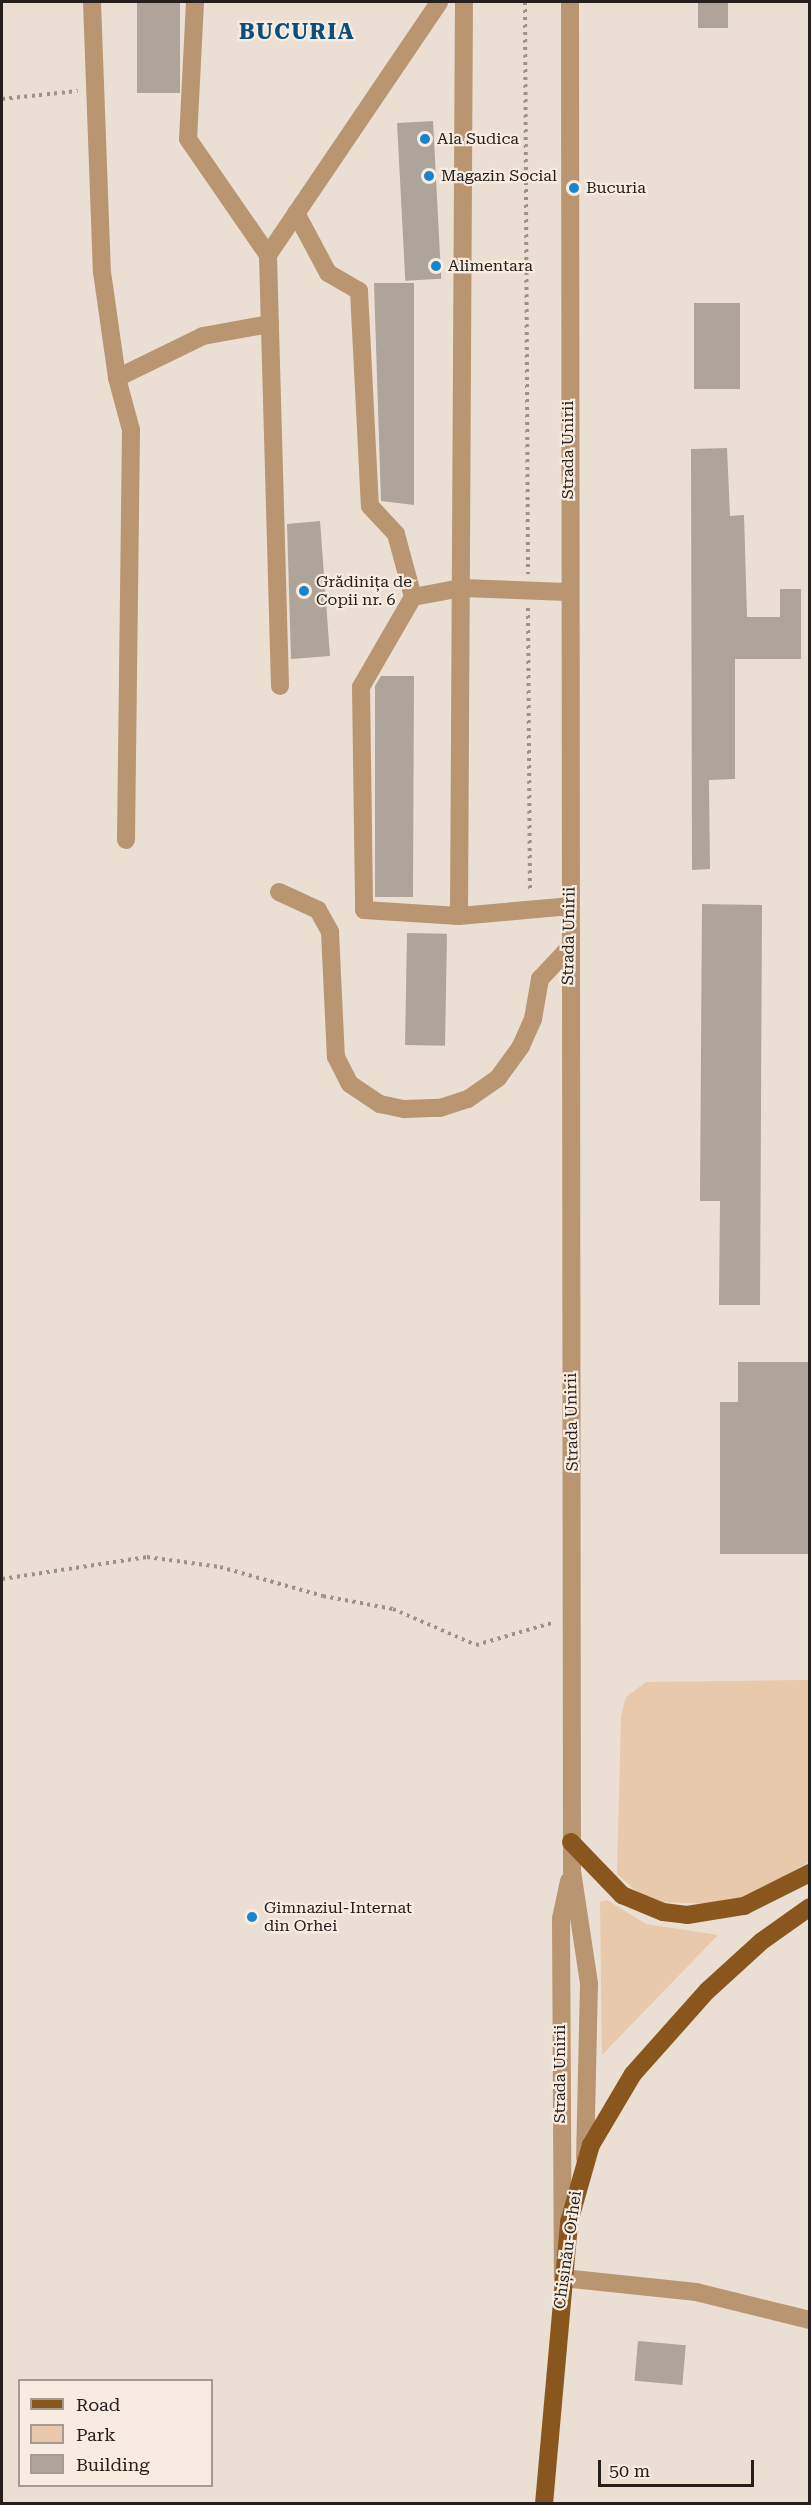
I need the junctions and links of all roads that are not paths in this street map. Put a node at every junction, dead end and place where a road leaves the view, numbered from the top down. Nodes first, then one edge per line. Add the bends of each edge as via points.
1 (92, 2) edge
2 (195, 2) edge
3 (439, 2) edge
4 (464, 2) edge
5 (570, 2) edge
6 (296, 213) junction
7 (268, 255) junction
8 (270, 324) junction
9 (117, 378) junction
10 (462, 588) junction
11 (567, 592) junction
12 (413, 597) junction
13 (280, 686) dead end
14 (126, 840) dead end
15 (279, 892) dead end
16 (570, 906) junction
17 (459, 916) junction
18 (568, 949) junction
19 (572, 1842) junction
20 (572, 1871) junction
21 (810, 1874) edge
22 (810, 1907) edge
23 (560, 2099) junction
24 (593, 2130) junction
25 (563, 2278) junction
26 (810, 2320) edge
27 (544, 2504) edge

1 - 9 street via 102,272
2 - 7 street via 188,139
3 - 6 street
4 - 10 street
5 - 11 street, Strada Unirii
6 - 7 street
6 - 12 street via 328,273 359,291 370,506 396,534
7 - 8 street
8 - 9 street via 203,336
8 - 13 street
9 - 14 street via 131,430
10 - 11 street
10 - 12 street
10 - 17 street
11 - 16 street, Strada Unirii
12 - 17 street via 361,687 364,910
15 - 18 street via 318,910 330,933 336,1057 350,1084 380,1104 404,1109 440,1108 468,1099 498,1078 533,1019 540,980
16 - 17 street
16 - 18 street, Strada Unirii
18 - 19 street, Strada Unirii
19 - 20 street, Strada Unirii
19 - 21 main road via 622,1895 663,1912 687,1915 744,1906
20 - 23 street, Strada Unirii via 561,1919
20 - 24 street, Strada Unirii via 589,1984
22 - 24 main road, Chișinău-Orhei via 762,1941 706,1991 633,2074
23 - 24 street via 569,2122
23 - 25 street, Strada Unirii
24 - 25 main road, Chișinău-Orhei via 569,2222
25 - 26 street via 696,2292
25 - 27 main road, Chișinău-Orhei

